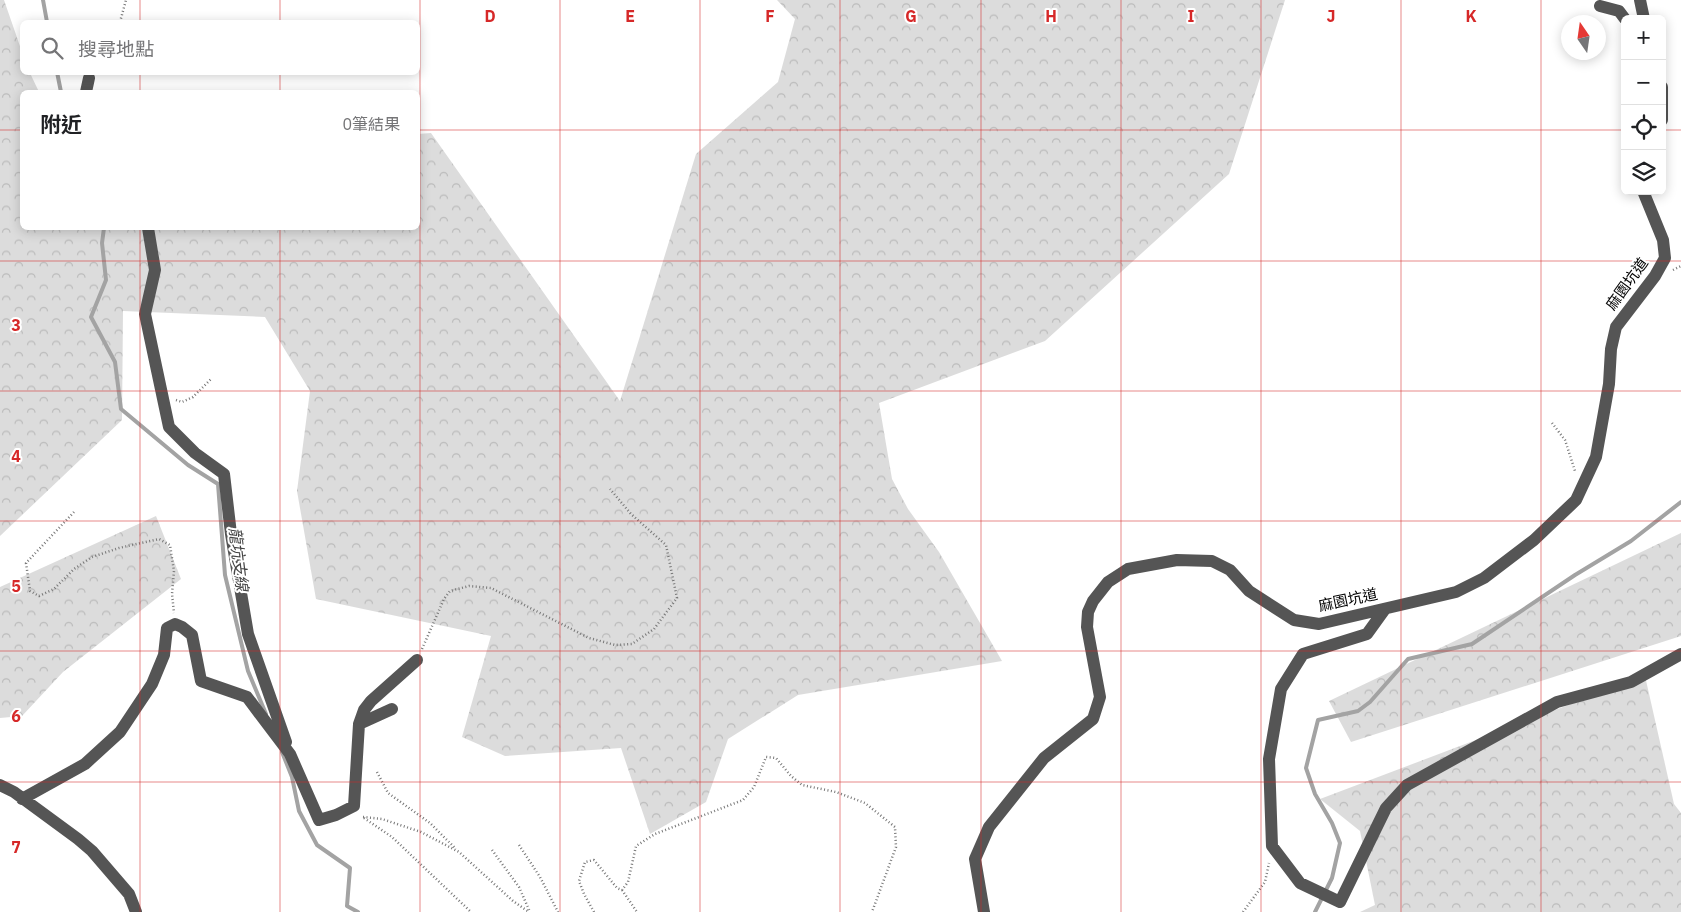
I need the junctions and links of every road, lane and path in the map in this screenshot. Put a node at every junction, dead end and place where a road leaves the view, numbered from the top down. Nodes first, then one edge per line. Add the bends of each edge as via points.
1 (126, 0) edge
2 (1640, 0) edge
3 (1600, 6) dead end
4 (1622, 15) edge
5 (1643, 15) edge
6 (121, 20) edge
7 (88, 78) dead end
8 (86, 90) edge
9 (1644, 195) edge
10 (148, 230) edge
11 (211, 379) dead end
12 (163, 395) junction
13 (1552, 423) dead end
14 (1575, 476) dead end
15 (610, 489) dead end
16 (74, 512) dead end
17 (1385, 608) junction
18 (175, 624) junction
19 (1681, 654) edge
20 (417, 660) joint
21 (392, 709) dead end
22 (359, 724) junction
23 (290, 754) junction
24 (377, 772) dead end
25 (0, 785) edge
26 (22, 798) junction
27 (354, 806) junction
28 (363, 817) junction
29 (519, 845) dead end
30 (1272, 846) junction
31 (492, 850) dead end
32 (459, 852) junction
33 (622, 890) junction
34 (136, 912) edge
35 (470, 912) edge
36 (530, 912) edge
37 (558, 912) edge
38 (594, 912) edge
39 (637, 912) edge
40 (872, 912) edge
41 (984, 912) edge
42 (1243, 912) edge

1 - 6 path
2 - 5 street
3 - 4 street via 1619,11
7 - 8 street
9 - 17 street, 麻園坑道 via 1663,240 1665,258 1616,327 1596,457 1576,500 1534,540 1484,578 1456,592
10 - 12 street via 155,270 145,314
11 - 12 path via 193,397 182,402
12 - 23 street via 169,427 195,453 224,474 230,534 248,634
13 - 14 path via 1565,440
15 - 20 path via 631,514 666,545 677,598 654,629 632,644 615,645 589,638 491,588 469,586 450,591 444,599
16 - 18 path via 26,564 30,592 39,596 54,589 92,557 160,538 170,544
17 - 30 street via 1367,634 1303,654 1281,689 1269,759
17 - 41 street, 麻園坑道 via 1319,624 1294,620 1249,591 1230,570 1212,561 1177,560 1128,569 1108,582 1088,612 1087,627 1100,697 1093,719 1044,758 989,827 975,859
18 - 23 street via 192,636 200,681 247,696
18 - 26 street via 168,628 164,655 152,684 120,732 85,764
19 - 30 street via 1631,682 1557,702 1407,785 1386,808 1340,902 1300,883
20 - 22 street via 371,701
21 - 22 street
22 - 27 street
23 - 27 street via 319,820 336,816
24 - 32 path via 388,793 430,823
25 - 26 street
26 - 34 street via 92,851 129,894
27 - 28 path
28 - 32 path via 382,819 420,832
28 - 35 path via 392,837
29 - 37 path
30 - 42 path via 1265,882
31 - 36 path via 519,887
32 - 36 path via 513,901
33 - 38 path via 616,888 594,860 585,862 578,881
33 - 39 path
33 - 40 path via 628,882 636,846 655,834 743,800 754,787 766,757 776,758 802,785 865,802 895,827 896,847

